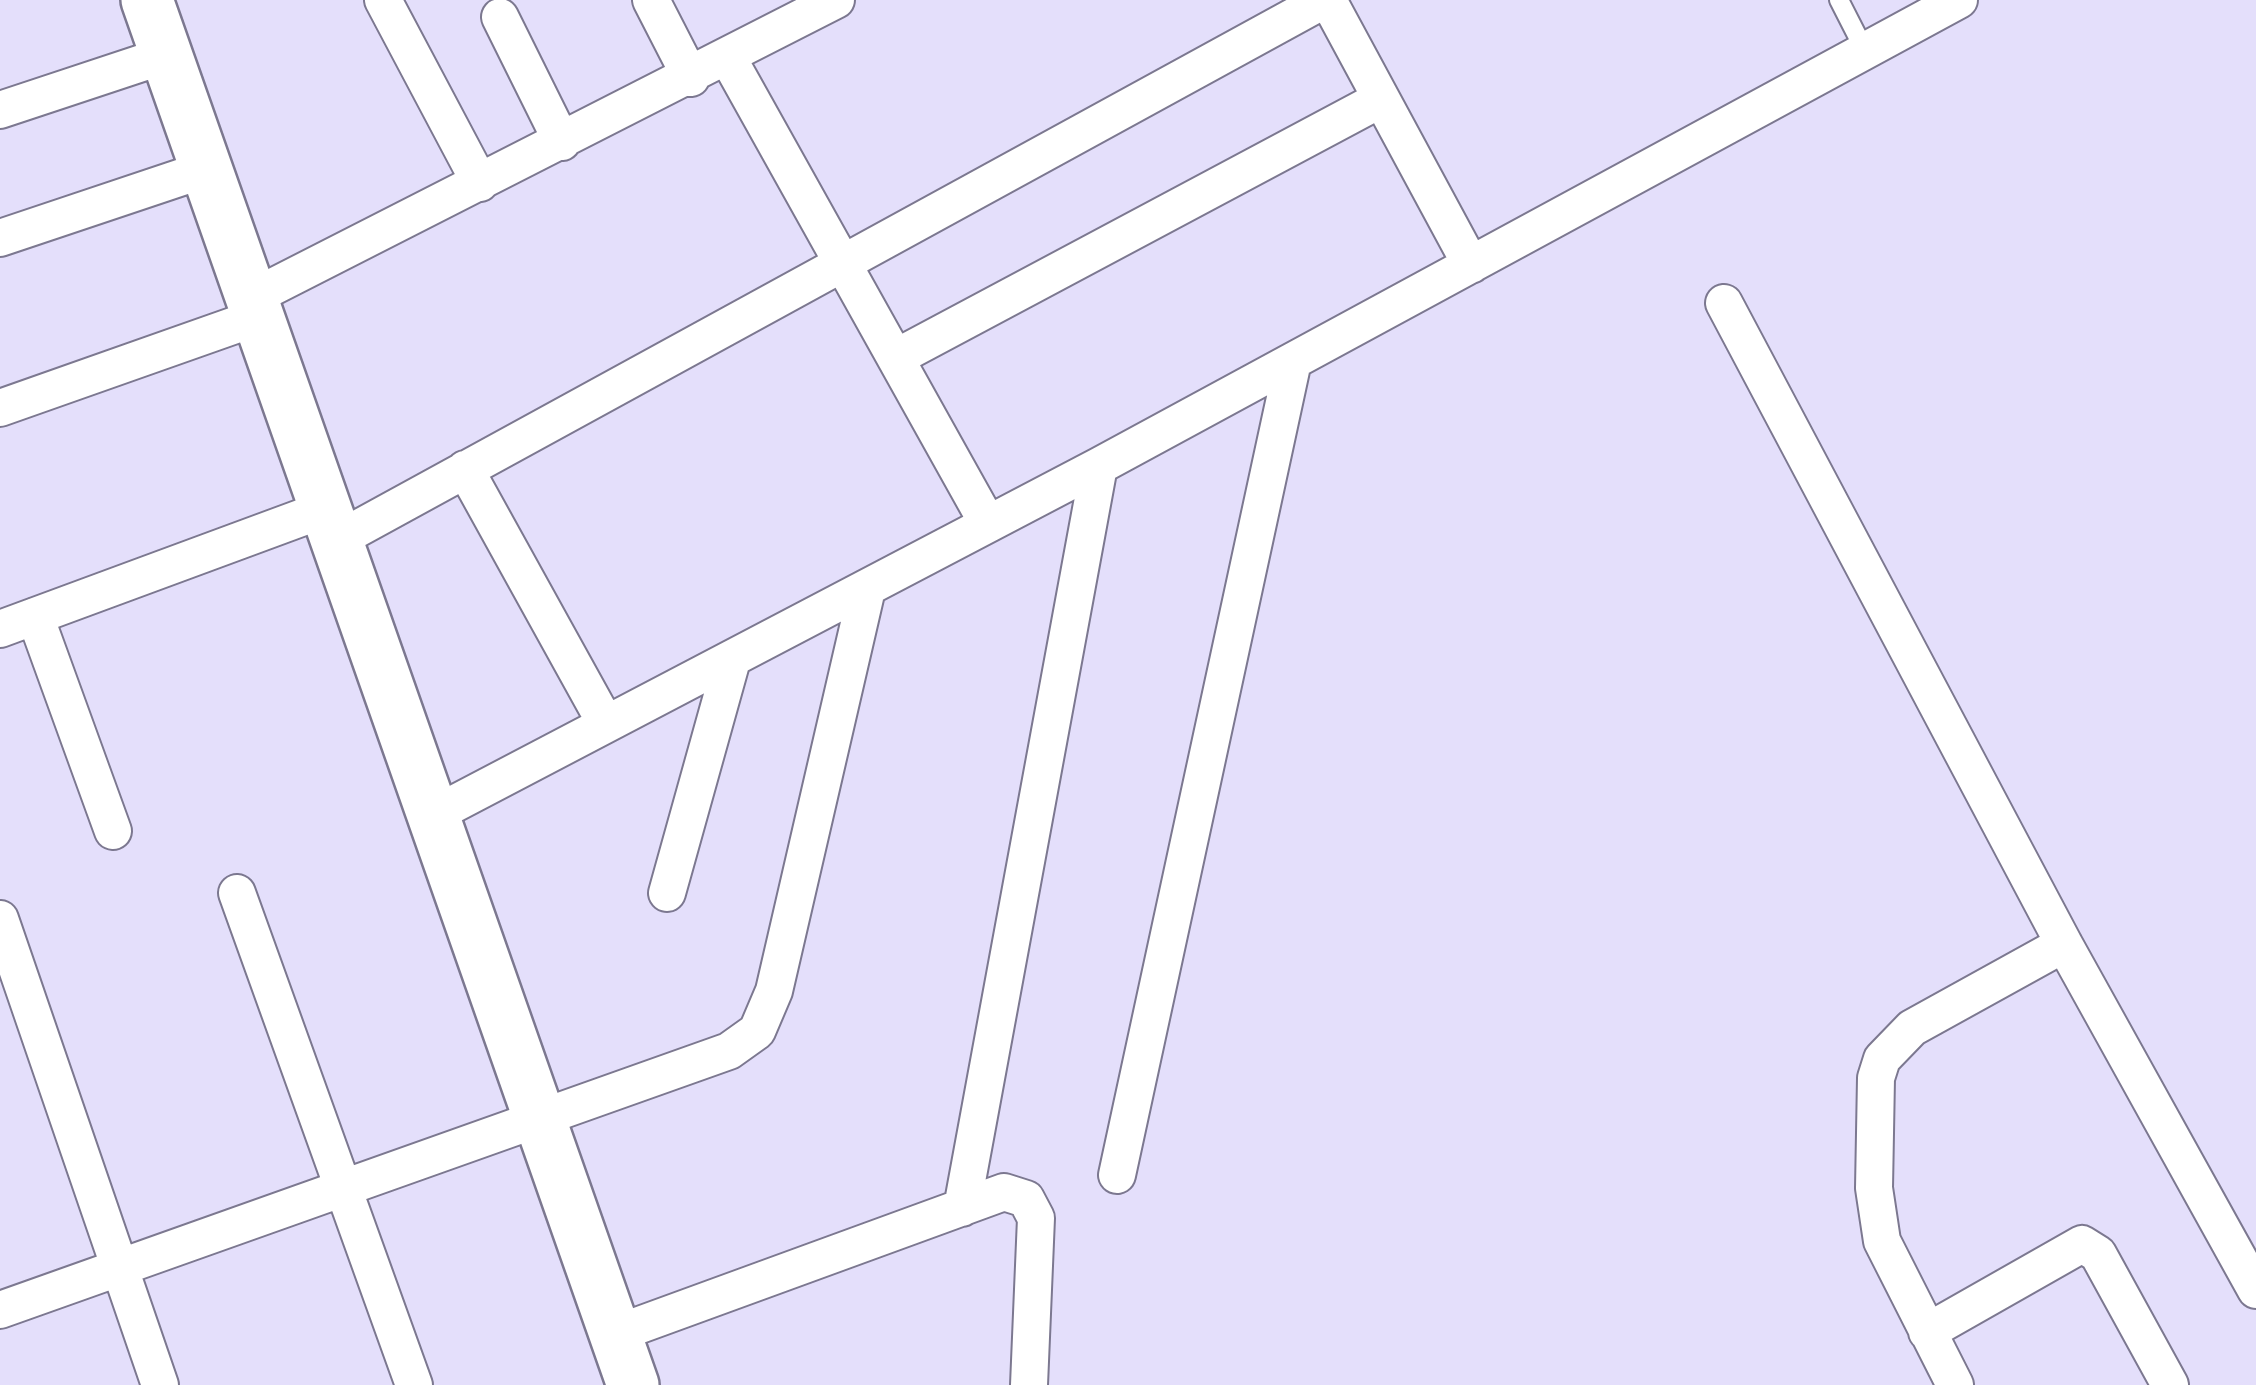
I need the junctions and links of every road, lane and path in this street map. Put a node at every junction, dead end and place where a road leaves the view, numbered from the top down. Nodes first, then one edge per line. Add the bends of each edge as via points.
1 (146, 0) edge
2 (383, 0) edge
3 (651, 0) edge
4 (836, 0) edge
5 (1326, 0) edge
6 (1839, 0) edge
7 (1959, 0) edge
8 (500, 17) dead end
9 (1865, 51) junction
10 (166, 55) junction
11 (728, 58) junction
12 (691, 78) junction
13 (1381, 100) junction
14 (0, 110) edge
15 (562, 142) junction
16 (206, 170) junction
17 (480, 183) junction
18 (0, 238) edge
19 (846, 263) junction
20 (1471, 265) junction
21 (1724, 303) dead end
22 (255, 308) junction
23 (897, 357) junction
24 (1293, 361) junction
25 (0, 408) edge
26 (1099, 466) junction
27 (465, 469) junction
28 (988, 524) junction
29 (331, 525) junction
30 (867, 589) junction
31 (11, 618) edge
32 (732, 660) junction
33 (606, 724) junction
34 (433, 814) junction
35 (113, 831) dead end
36 (237, 893) dead end
37 (668, 893) dead end
38 (0, 920) edge
39 (2064, 944) junction
40 (538, 1114) junction
41 (1117, 1175) dead end
42 (341, 1186) junction
43 (962, 1208) junction
44 (116, 1268) junction
45 (2256, 1290) edge
46 (0, 1310) edge
47 (1927, 1332) junction
48 (614, 1334) junction
49 (160, 1385) edge
50 (414, 1385) edge
51 (633, 1385) edge
52 (1029, 1385) edge
53 (1955, 1385) edge
54 (2170, 1385) edge

1 - 10 street
2 - 17 street
3 - 12 street
4 - 11 street
5 - 13 street
5 - 19 street
6 - 9 lane
7 - 9 street
8 - 15 street
9 - 20 street
10 - 14 street
10 - 16 street
11 - 12 street
11 - 19 street
12 - 15 street
13 - 20 street
13 - 23 street
15 - 17 street
16 - 18 street
16 - 22 street
17 - 22 street
19 - 23 street
19 - 27 street
20 - 24 street
21 - 39 street
22 - 25 street
22 - 29 street
23 - 28 street
24 - 26 street
24 - 41 street
26 - 28 street
26 - 43 street
27 - 29 street
27 - 33 street
28 - 30 street
29 - 31 street
29 - 34 street
30 - 32 street
30 - 40 street via 774,991 757,1031 729,1051
31 - 35 street
32 - 33 street
32 - 37 street
33 - 34 street
34 - 40 street
36 - 42 street
38 - 44 street
39 - 45 street
39 - 47 street via 1912,1028 1882,1059 1874,1189 1882,1241
40 - 42 street
40 - 48 street
42 - 44 street
42 - 50 street
43 - 48 street
43 - 52 street via 1004,1192 1026,1199 1036,1218
44 - 46 street
44 - 49 street
47 - 53 street
47 - 54 street via 2082,1244 2098,1254
48 - 51 street

